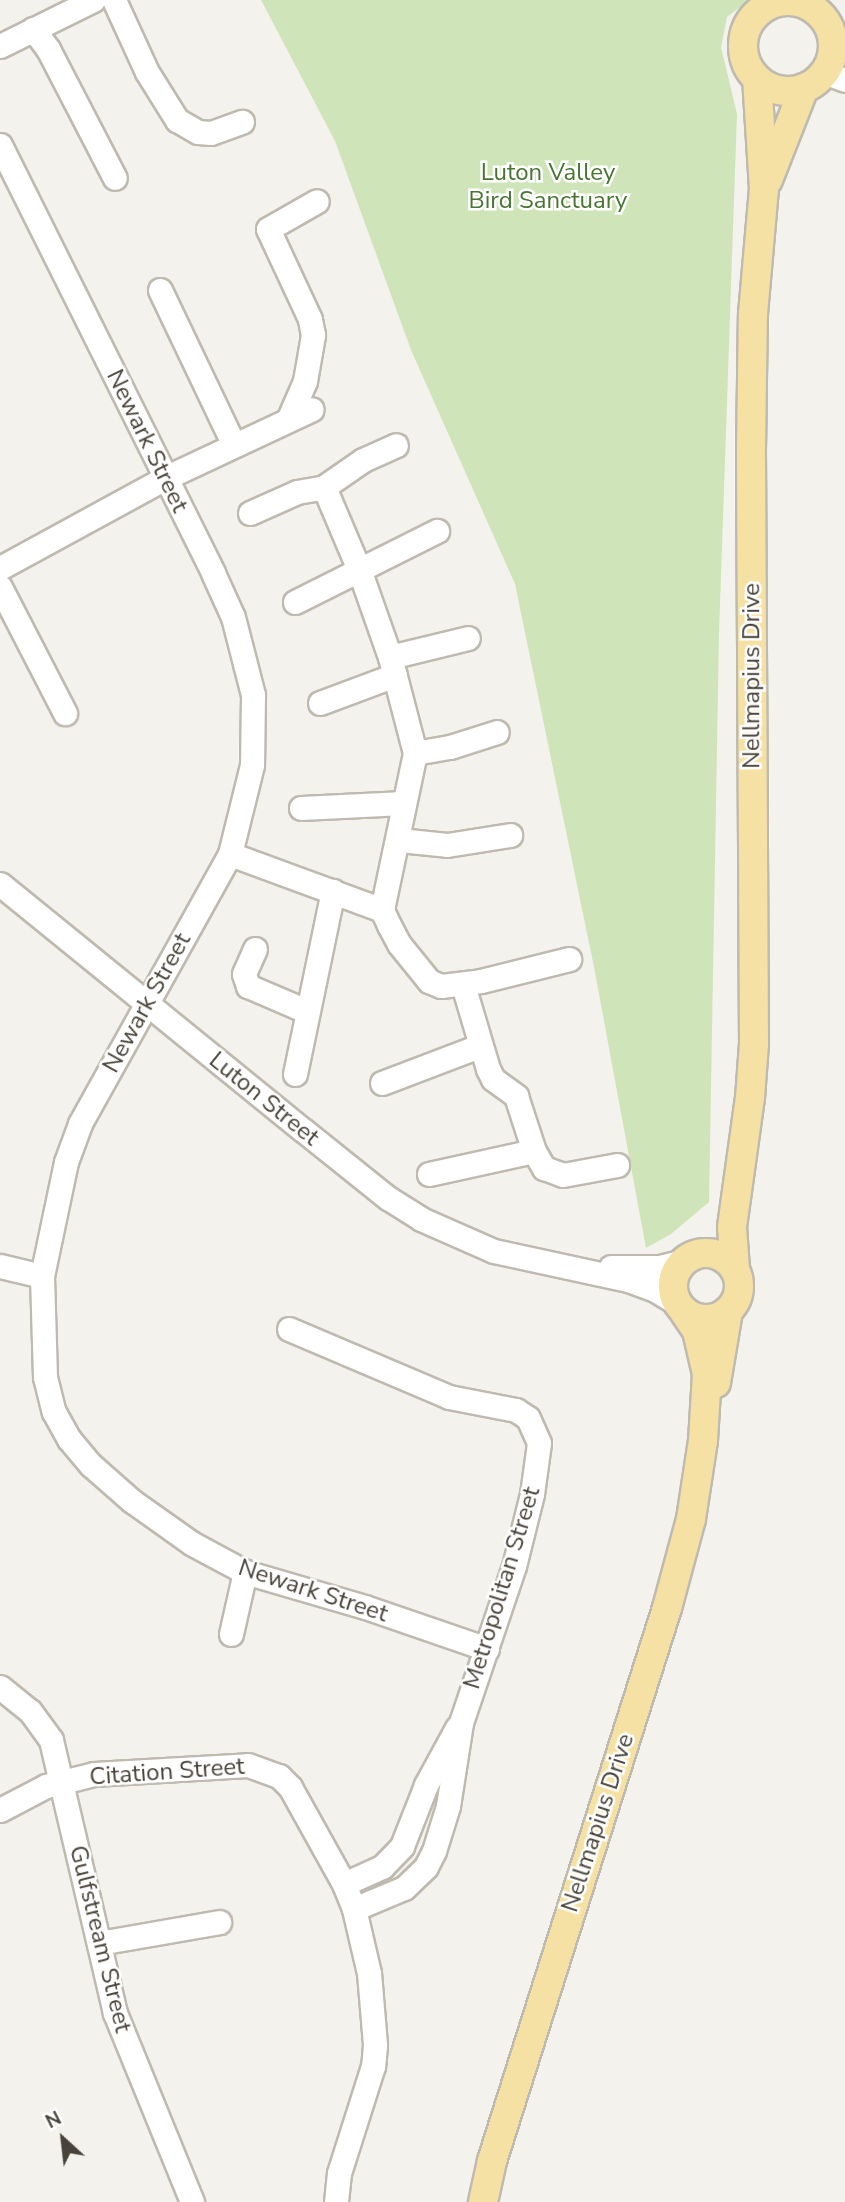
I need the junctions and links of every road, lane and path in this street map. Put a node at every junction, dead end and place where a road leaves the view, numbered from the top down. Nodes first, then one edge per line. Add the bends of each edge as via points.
1 (93, 0) edge
2 (114, 0) edge
3 (782, 1) edge
4 (833, 24) edge
5 (33, 29) junction
6 (0, 46) edge
7 (757, 79) junction
8 (824, 80) edge
9 (242, 122) dead end
10 (0, 145) edge
11 (115, 178) dead end
12 (764, 189) junction
13 (317, 201) dead end
14 (160, 290) dead end
15 (312, 409) dead end
16 (289, 420) junction
17 (234, 445) junction
18 (396, 445) dead end
19 (165, 478) junction
20 (324, 487) junction
21 (250, 513) dead end
22 (437, 531) dead end
23 (0, 568) edge
24 (360, 572) junction
25 (0, 587) edge
26 (295, 602) dead end
27 (468, 638) dead end
28 (392, 666) junction
29 (320, 703) dead end
30 (65, 713) dead end
31 (497, 732) dead end
32 (415, 753) junction
33 (404, 803) junction
34 (301, 808) dead end
35 (510, 835) dead end
36 (399, 840) junction
37 (230, 854) junction
38 (0, 884) edge
39 (332, 891) junction
40 (382, 910) junction
41 (255, 948) dead end
42 (569, 959) dead end
43 (463, 985) junction
44 (146, 1004) junction
45 (306, 1012) junction
46 (479, 1046) junction
47 (295, 1074) dead end
48 (382, 1083) dead end
49 (534, 1151) junction
50 (742, 1163) junction
51 (617, 1165) dead end
52 (429, 1174) dead end
53 (689, 1258) junction
54 (555, 1264) junction
55 (0, 1266) edge
56 (735, 1269) junction
57 (41, 1276) junction
58 (681, 1307) junction
59 (728, 1311) junction
60 (289, 1329) dead end
61 (703, 1441) junction
62 (245, 1572) junction
63 (231, 1634) dead end
64 (487, 1649) junction
65 (0, 1687) edge
66 (461, 1723) junction
67 (60, 1781) junction
68 (0, 1810) edge
69 (344, 1884) junction
70 (354, 1909) junction
71 (219, 1922) dead end
72 (99, 1943) junction
73 (192, 2202) edge
74 (336, 2202) edge
75 (483, 2202) edge

1 - 5 street
2 - 9 street via 142,62 177,120 198,132 212,133
3 - 4 main road via 806,5
3 - 7 main road via 755,14 743,40 746,61
4 - 8 main road via 833,47
5 - 6 street
5 - 11 street
7 - 8 main road via 779,90
7 - 12 main road, Nellmapius Drive
8 - 12 main road, Nellmapius Drive
10 - 19 street, Newark Street
12 - 50 main road, Nellmapius Drive via 753,314 751,451 754,1044
13 - 16 street via 268,229 313,335 310,362
14 - 17 street
15 - 16 street
16 - 17 street
17 - 19 street
18 - 20 street via 363,460
19 - 23 street
19 - 37 street, Newark Street via 233,617 253,695 252,765
20 - 21 street via 297,492
20 - 24 street
22 - 24 street
24 - 26 street
24 - 28 street
25 - 30 street
27 - 28 street
28 - 29 street
28 - 32 street
31 - 32 street
32 - 33 street
33 - 34 street
33 - 36 street
35 - 36 street via 447,845
36 - 40 street
37 - 39 street
37 - 44 street, Newark Street
38 - 44 street, Luton Street
39 - 40 street
39 - 45 street
40 - 43 street via 400,944 429,981 441,986
41 - 45 street via 244,974 248,986
42 - 43 street
43 - 46 street
44 - 54 street, Luton Street via 388,1198 421,1219 494,1251
44 - 57 street, Newark Street via 80,1124 55,1206
45 - 47 street
46 - 48 street
46 - 49 street via 493,1079 511,1090 519,1102
49 - 51 street via 547,1171 563,1175
49 - 52 street
50 - 53 main road, Nellmapius Drive via 720,1220
50 - 56 main road, Nellmapius Drive via 732,1227
53 - 54 street, Luton Street via 660,1267
53 - 56 main road via 717,1254
53 - 58 main road via 673,1280
54 - 58 street, Luton Street via 628,1280
55 - 57 street
56 - 59 main road via 739,1291
57 - 62 street, Newark Street via 45,1377 54,1412 69,1439 132,1501 191,1543
58 - 59 main road via 706,1319
58 - 61 main road, Nellmapius Drive via 697,1331 706,1363
59 - 61 main road, Nellmapius Drive
60 - 64 street, Metropolitan Street via 449,1397 516,1410 534,1426 539,1458 532,1494
61 - 75 main road, Nellmapius Drive via 691,1520 667,1608 492,2161
62 - 63 street
62 - 64 street, Newark Street
64 - 66 street, Metropolitan Street
65 - 67 street, Gulfstream Street via 30,1711 51,1740
66 - 69 street, Metropolitan Street via 426,1785 402,1846 382,1867
66 - 70 street, Metropolitan Street via 448,1806 426,1867 404,1888
67 - 68 street
67 - 69 street, Citation Street via 94,1774 228,1765 262,1768 290,1787
67 - 72 street, Gulfstream Street
69 - 70 street, Citation Street
70 - 74 street, Citation Street via 369,1973 375,2045 368,2089 339,2173
71 - 72 street
72 - 73 street, Gulfstream Street via 123,2035

